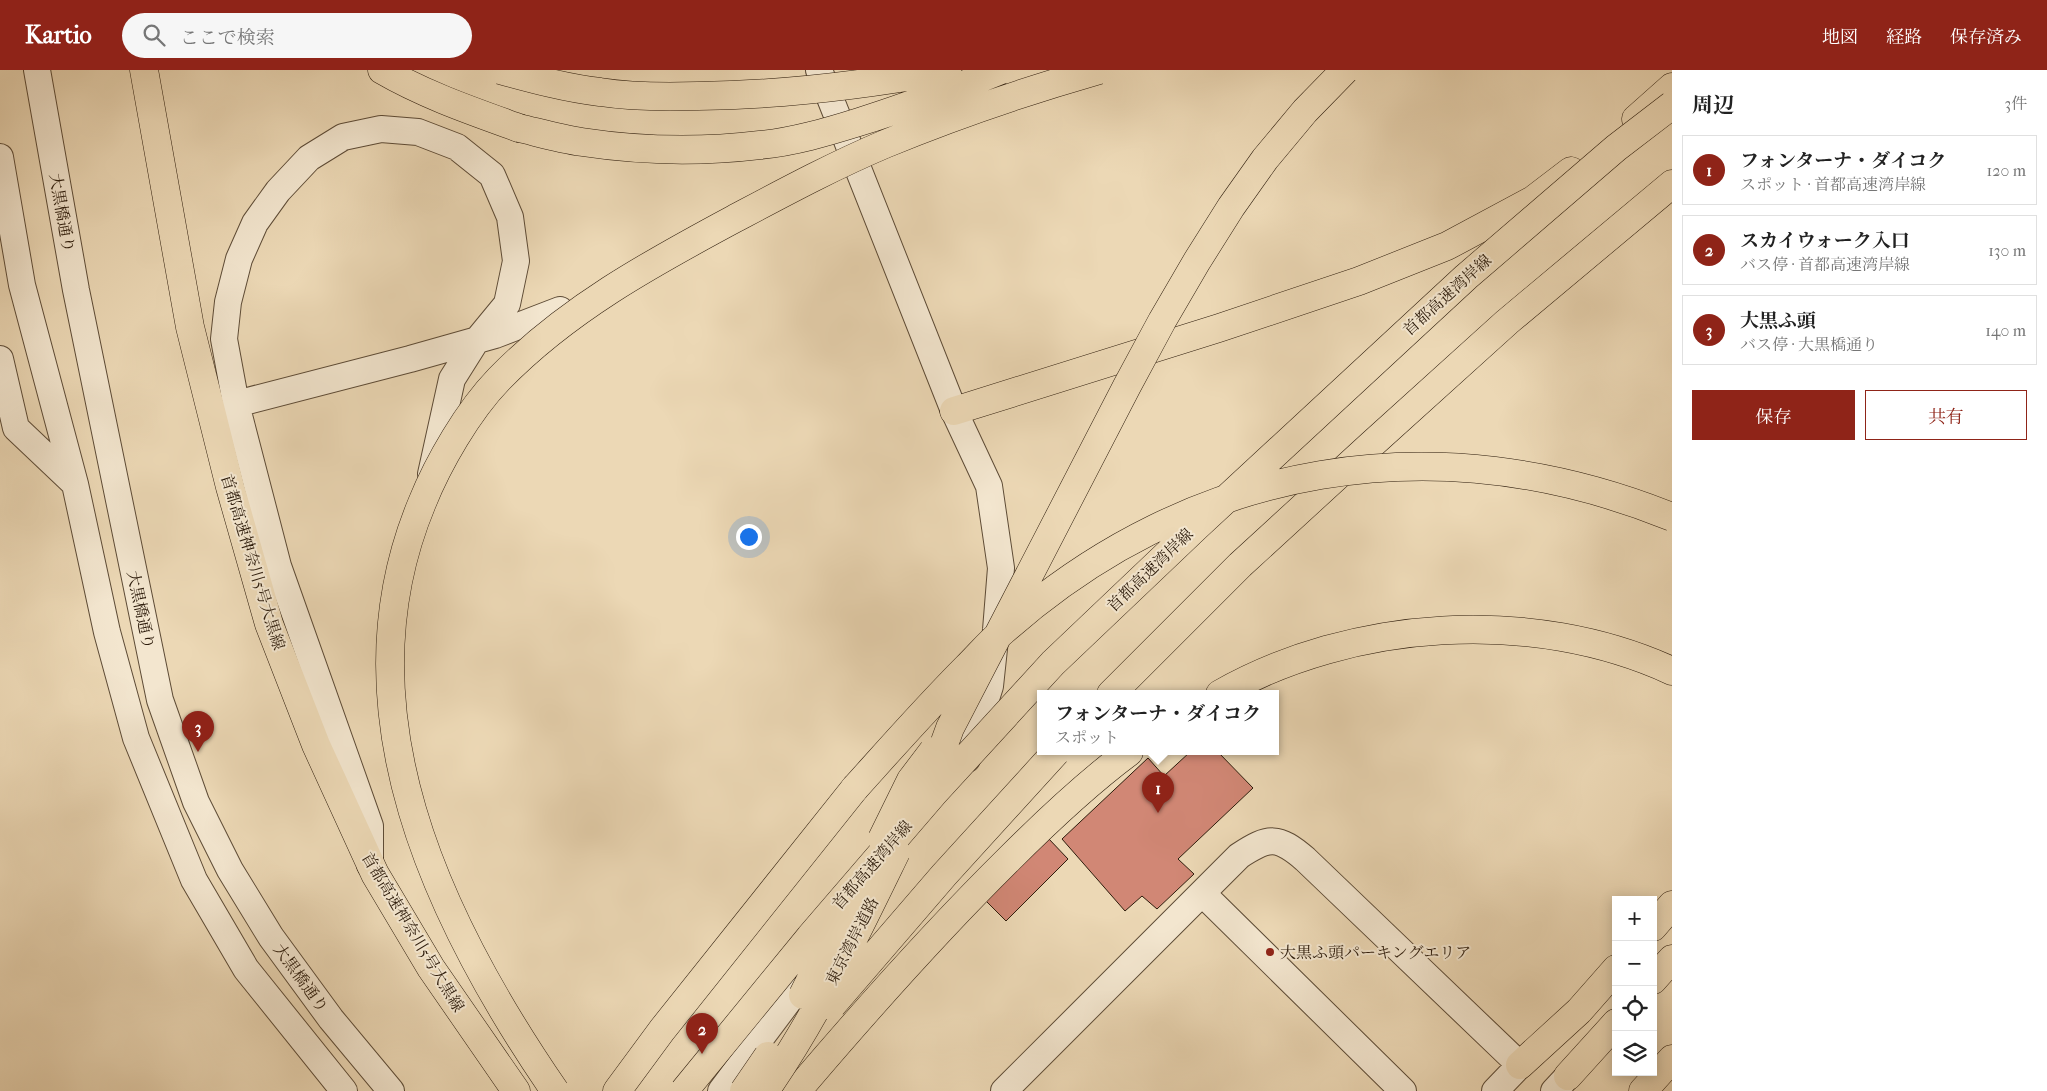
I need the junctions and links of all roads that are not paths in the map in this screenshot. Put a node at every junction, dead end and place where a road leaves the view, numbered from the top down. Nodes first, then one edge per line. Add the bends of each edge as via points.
1 (37, 70) edge
2 (132, 70) edge
3 (144, 70) edge
4 (382, 70) edge
5 (500, 70) edge
6 (819, 70) edge
7 (947, 70) edge
8 (1001, 70) edge
9 (1031, 70) edge
10 (1099, 70) edge
11 (1345, 70) edge
12 (1672, 87) edge
13 (1672, 105) edge
14 (0, 158) edge
15 (1672, 184) edge
16 (560, 310) junction
17 (1, 367) edge
18 (236, 404) junction
19 (954, 410) junction
20 (74, 484) junction
21 (429, 487) junction
22 (1672, 517) edge
23 (1672, 671) edge
24 (1115, 690) edge
25 (1227, 690) edge
26 (950, 728) junction
27 (1053, 755) edge
28 (1125, 755) edge
29 (370, 891) junction
30 (1202, 893) junction
31 (1672, 905) edge
32 (1657, 922) edge
33 (1672, 959) edge
34 (1612, 974) edge
35 (1657, 976) edge
36 (1612, 1026) edge
37 (1672, 1059) edge
38 (1520, 1065) junction
39 (1561, 1083) edge
40 (344, 1091) edge
41 (391, 1091) edge
42 (500, 1091) edge
43 (516, 1091) edge
44 (541, 1091) edge
45 (555, 1091) edge
46 (616, 1091) edge
47 (684, 1091) edge
48 (721, 1091) edge
49 (744, 1091) edge
50 (761, 1091) edge
51 (765, 1091) edge
52 (798, 1091) edge
53 (1004, 1091) edge
54 (1403, 1091) edge
55 (1495, 1091) edge
56 (1643, 1091) edge

1 - 41 street, 大黒橋通り via 76,290 160,700 196,802 230,870 271,937 331,1019
2 - 29 highway, 首都高速神奈川5号大黒線 via 179,331 218,491 260,636 309,761
3 - 43 highway, 首都高速神奈川5号大黒線 via 190,327 269,624 316,745 375,874 431,968
4 - 8 highway, bridge via 458,106 520,128 581,142 704,149 761,145 822,133 947,92
5 - 7 highway, bridge via 600,92 673,97 814,90
6 - 19 street
9 - 16 highway via 806,170 621,268
10 - 21 highway, bridge via 954,116 882,146 737,218 627,279 533,345 495,383 460,430
11 - 26 highway, bridge via 1265,159 1197,261 1127,386
12 - 19 highway via 1606,145 1533,200 1447,246 1359,281 1219,328
13 - 47 highway, 首都高速湾岸線, bridge via 1616,148 1466,277 1053,663 933,794
14 - 20 street via 22,285
15 - 24 highway via 1507,322 1240,565
16 - 18 street via 495,335
16 - 44 highway via 527,335 488,374 456,416 424,469 399,533 378,630 378,683 384,739 395,795 416,858 466,966
17 - 20 street via 16,428
18 - 21 street, bridge via 224,339 228,302 239,259 255,223 278,191 309,158 343,137 381,129 418,132 457,147 492,176 510,218 516,261 507,304 474,344 452,379
18 - 29 street via 278,566 370,826
19 - 48 street via 989,486 1001,568 990,686 964,768
20 - 40 street via 107,632 136,738 194,880 246,969
21 - 45 highway, bridge via 412,526 390,628 389,681 400,763 424,848 452,916 486,980
22 - 46 highway, bridge via 1618,496 1557,480 1498,470 1380,468 1319,475 1258,488 1202,507 1149,531 1094,562 1002,631 915,721 856,788
23 - 25 highway via 1648,660 1570,638 1469,630 1396,634 1310,654
26 - 49 highway, 東京湾岸道路, bridge via 911,780 797,1006
26 - 51 highway, 東京湾岸道路, bridge via 929,787 841,964
27 - 50 highway, bridge via 944,875
28 - 52 highway via 1093,779 961,906 864,1012
29 - 42 highway, 首都高速神奈川5号大黒線 via 423,979
30 - 38 street via 1239,856 1258,844 1274,841 1289,846
30 - 53 street
30 - 54 street
31 - 32 highway
33 - 35 highway
34 - 38 highway via 1579,1011
36 - 39 highway
37 - 56 highway
38 - 55 street

